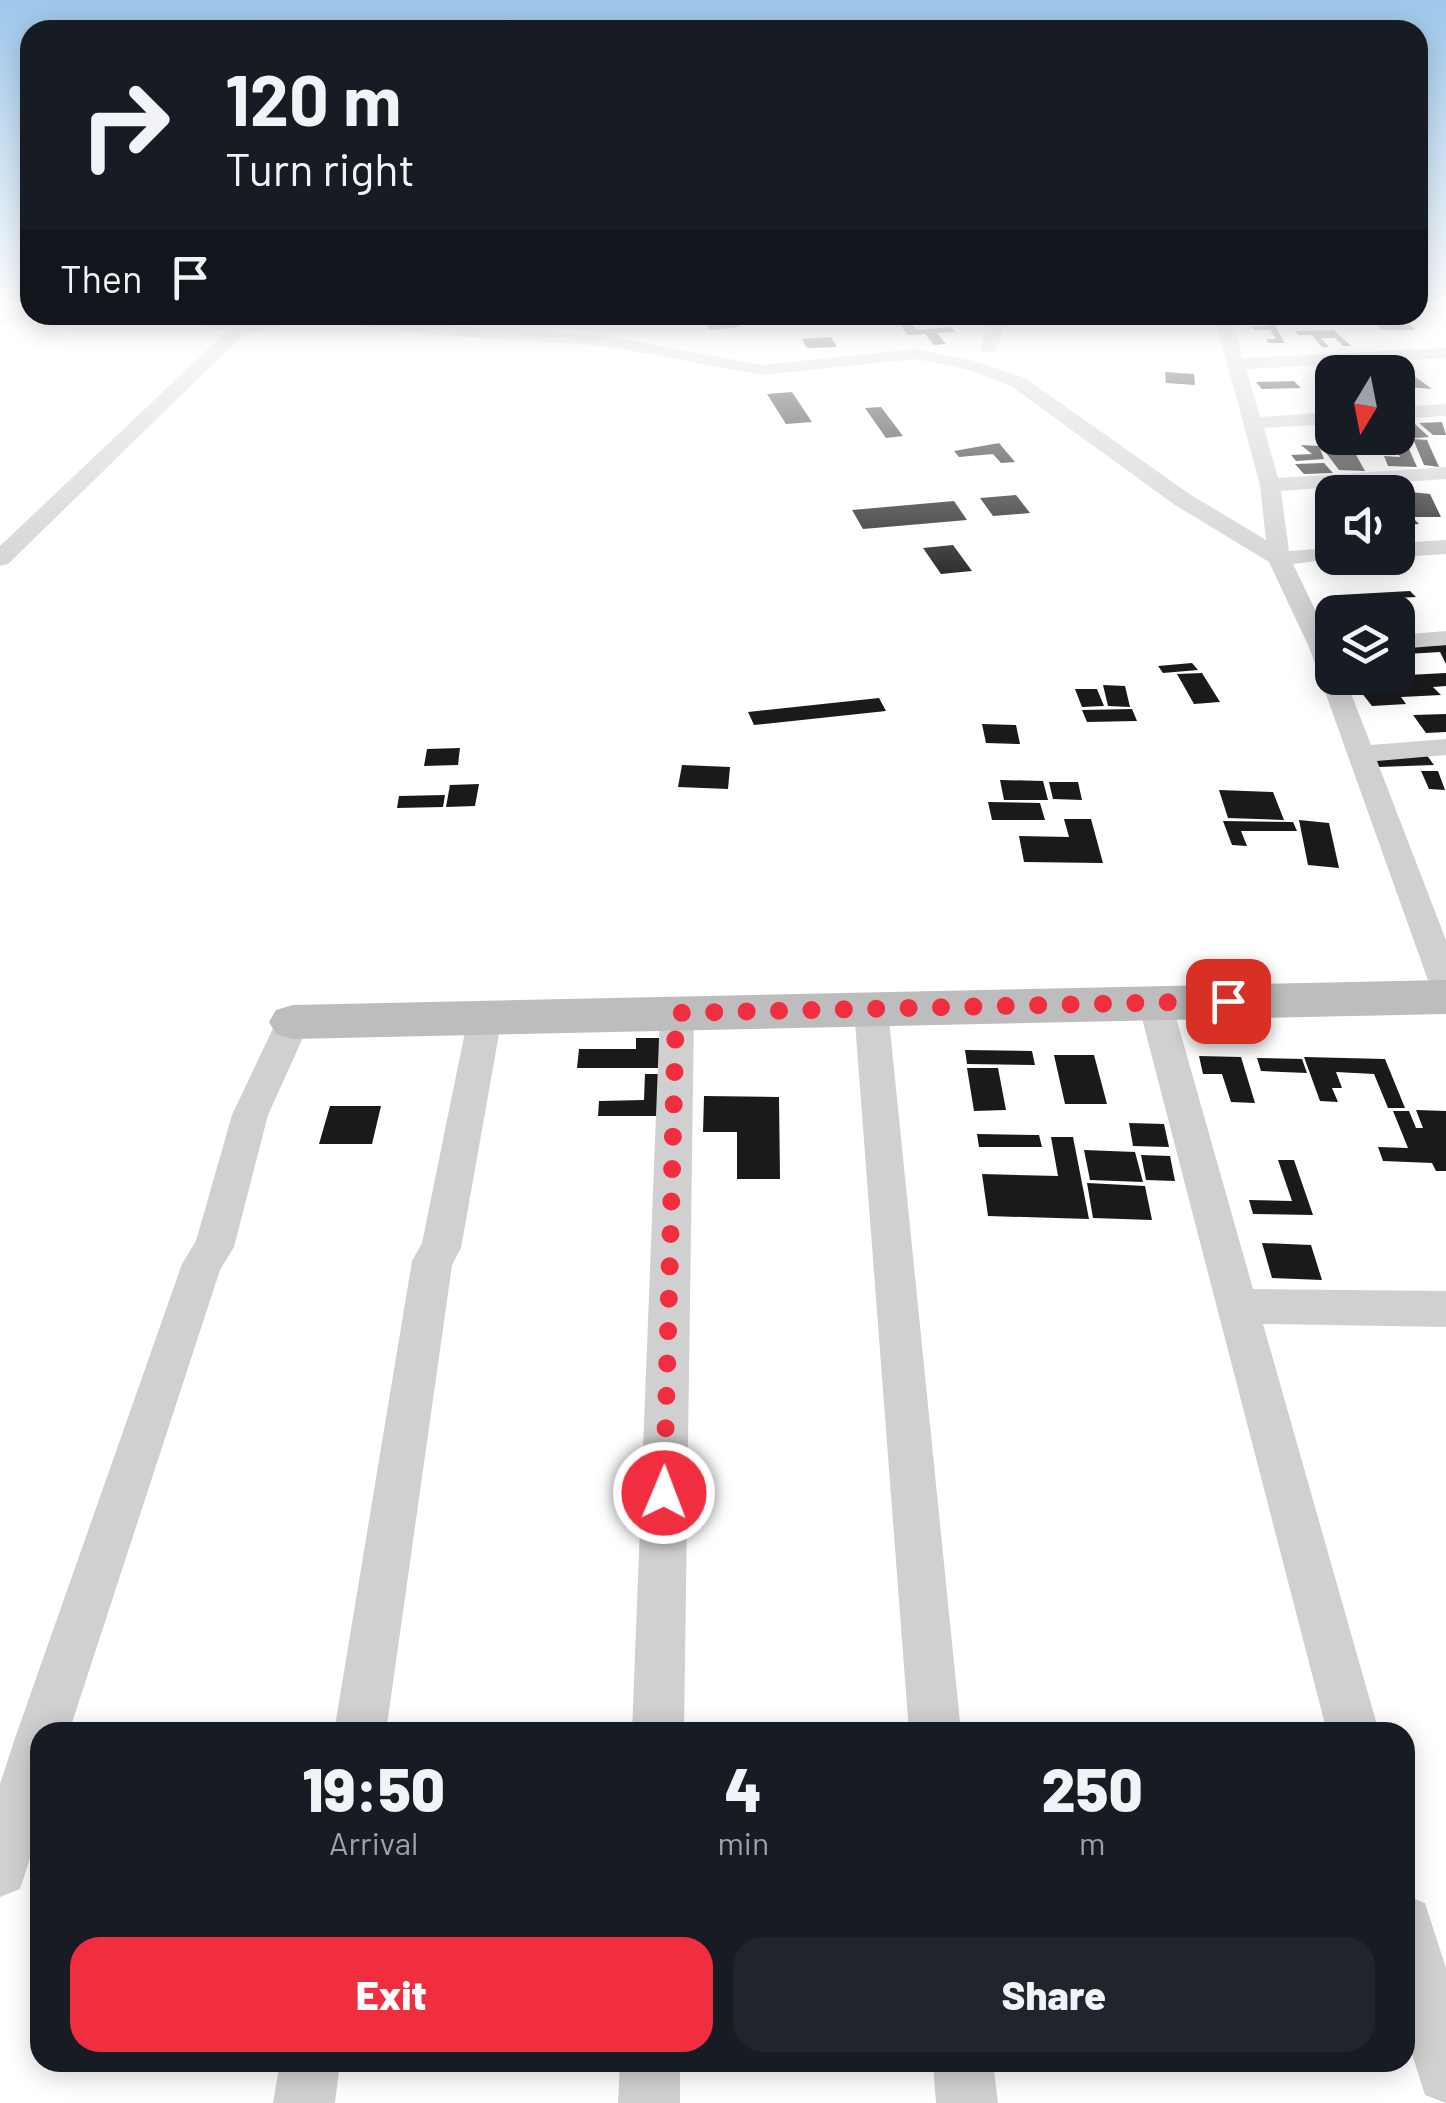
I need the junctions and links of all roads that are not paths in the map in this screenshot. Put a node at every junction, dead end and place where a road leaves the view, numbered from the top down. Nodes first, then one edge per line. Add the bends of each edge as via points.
1 (129, 405) edge
2 (140, 405) edge
3 (1050, 405) edge
4 (1247, 405) edge
5 (1446, 410) edge
6 (1415, 412) edge
7 (1315, 419) edge
8 (1252, 423) junction
9 (1446, 473) edge
10 (58, 474) dead end
11 (1270, 485) junction
12 (1446, 547) edge
13 (1415, 549) edge
14 (1315, 556) edge
15 (1280, 558) junction
16 (0, 559) edge
17 (1315, 624) edge
18 (1446, 638) edge
19 (1415, 641) edge
20 (1342, 695) edge
21 (1446, 747) edge
22 (1361, 754) junction
23 (1446, 888) edge
24 (1412, 892) junction
25 (1446, 983) edge
26 (1446, 997) edge
27 (1155, 1003) junction
28 (871, 1009) junction
29 (676, 1013) junction
30 (484, 1018) junction
31 (292, 1022) joint
32 (1235, 1306) junction
33 (1446, 1308) edge
34 (46, 1722) edge
35 (362, 1722) edge
36 (658, 1722) edge
37 (933, 1722) edge
38 (1351, 1722) edge
39 (30, 1773) edge
40 (0, 1869) edge
41 (1415, 1959) edge
42 (309, 2072) edge
43 (650, 2072) edge
44 (965, 2072) edge
45 (1446, 2074) edge
46 (304, 2103) edge
47 (648, 2103) edge
48 (967, 2103) edge

1 - 10 street
2 - 16 street
3 - 15 street via 1183,500
4 - 8 street
5 - 6 street
7 - 8 street
8 - 11 street
9 - 11 street
11 - 15 street
12 - 13 street
14 - 15 street
15 - 17 street
18 - 19 street
20 - 22 street
21 - 22 street
22 - 24 street
23 - 24 street
24 - 25 street
26 - 27 street
27 - 28 street
27 - 32 street
28 - 29 street
28 - 37 street
29 - 30 street
29 - 36 street
30 - 31 street
30 - 35 street via 442,1248 432,1261
31 - 34 street via 250,1115 214,1247 202,1264
32 - 33 street
32 - 38 street
39 - 40 street
41 - 45 street
42 - 46 street
43 - 47 street
44 - 48 street

